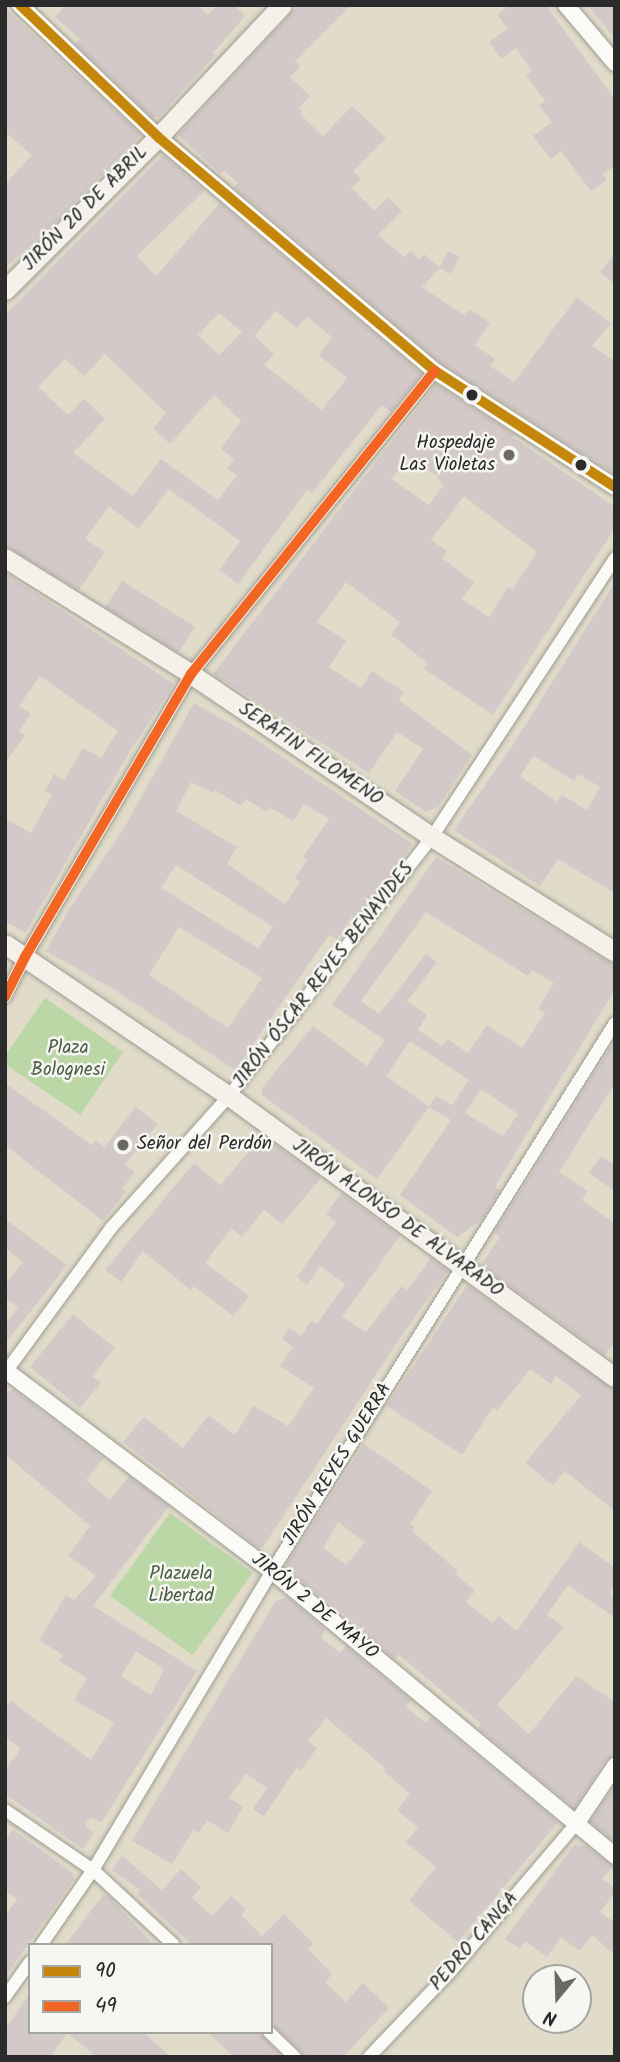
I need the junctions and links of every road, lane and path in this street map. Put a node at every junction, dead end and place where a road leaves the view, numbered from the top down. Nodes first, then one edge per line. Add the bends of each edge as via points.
1 (20, 5) edge
2 (282, 5) edge
3 (566, 5) edge
4 (615, 63) edge
5 (158, 137) junction
6 (5, 290) edge
7 (435, 370) junction
8 (615, 487) edge
9 (5, 558) edge
10 (615, 558) edge
11 (191, 674) junction
12 (432, 837) junction
13 (5, 944) edge
14 (615, 952) edge
15 (24, 957) junction
16 (5, 997) edge
17 (615, 1023) edge
18 (229, 1096) junction
19 (462, 1267) junction
20 (6, 1371) edge
21 (615, 1377) edge
22 (271, 1571) junction
23 (615, 1766) edge
24 (5, 1810) edge
25 (576, 1824) junction
26 (615, 1856) edge
27 (93, 1870) junction
28 (42, 1943) edge
29 (172, 1943) edge
30 (28, 1965) edge
31 (5, 1997) edge
32 (271, 2034) edge
33 (295, 2057) edge
34 (369, 2057) edge

1 - 5 street
2 - 5 main road, JIRÓN 20 DE ABRIL
3 - 4 street
5 - 6 main road, JIRÓN 20 DE ABRIL
5 - 7 street
7 - 8 street
7 - 11 street
9 - 11 main road, SERAFIN FILOMENO
10 - 12 street, JIRÓN ÓSCAR REYES BENAVIDES
11 - 12 main road, SERAFIN FILOMENO
11 - 15 street
12 - 14 main road, SERAFIN FILOMENO
12 - 18 street, JIRÓN ÓSCAR REYES BENAVIDES
13 - 15 main road, JIRÓN ALONSO DE ALVARADO
15 - 16 street
15 - 18 main road, JIRÓN ALONSO DE ALVARADO
17 - 19 street, JIRÓN REYES GUERRA
18 - 19 main road, JIRÓN ALONSO DE ALVARADO
18 - 20 street, JIRÓN ÓSCAR REYES BENAVIDES via 111,1228
19 - 21 main road, JIRÓN ALONSO DE ALVARADO
19 - 22 street, JIRÓN REYES GUERRA
20 - 22 street, JIRÓN 2 DE MAYO
22 - 25 street, JIRÓN 2 DE MAYO
22 - 27 street, JIRÓN REYES GUERRA
23 - 25 street
24 - 27 street
25 - 26 street, JIRÓN 2 DE MAYO
25 - 34 street, PEDRO CANGA via 450,1972
27 - 28 street, JIRÓN REYES GUERRA
27 - 29 street
30 - 31 street
32 - 33 street

